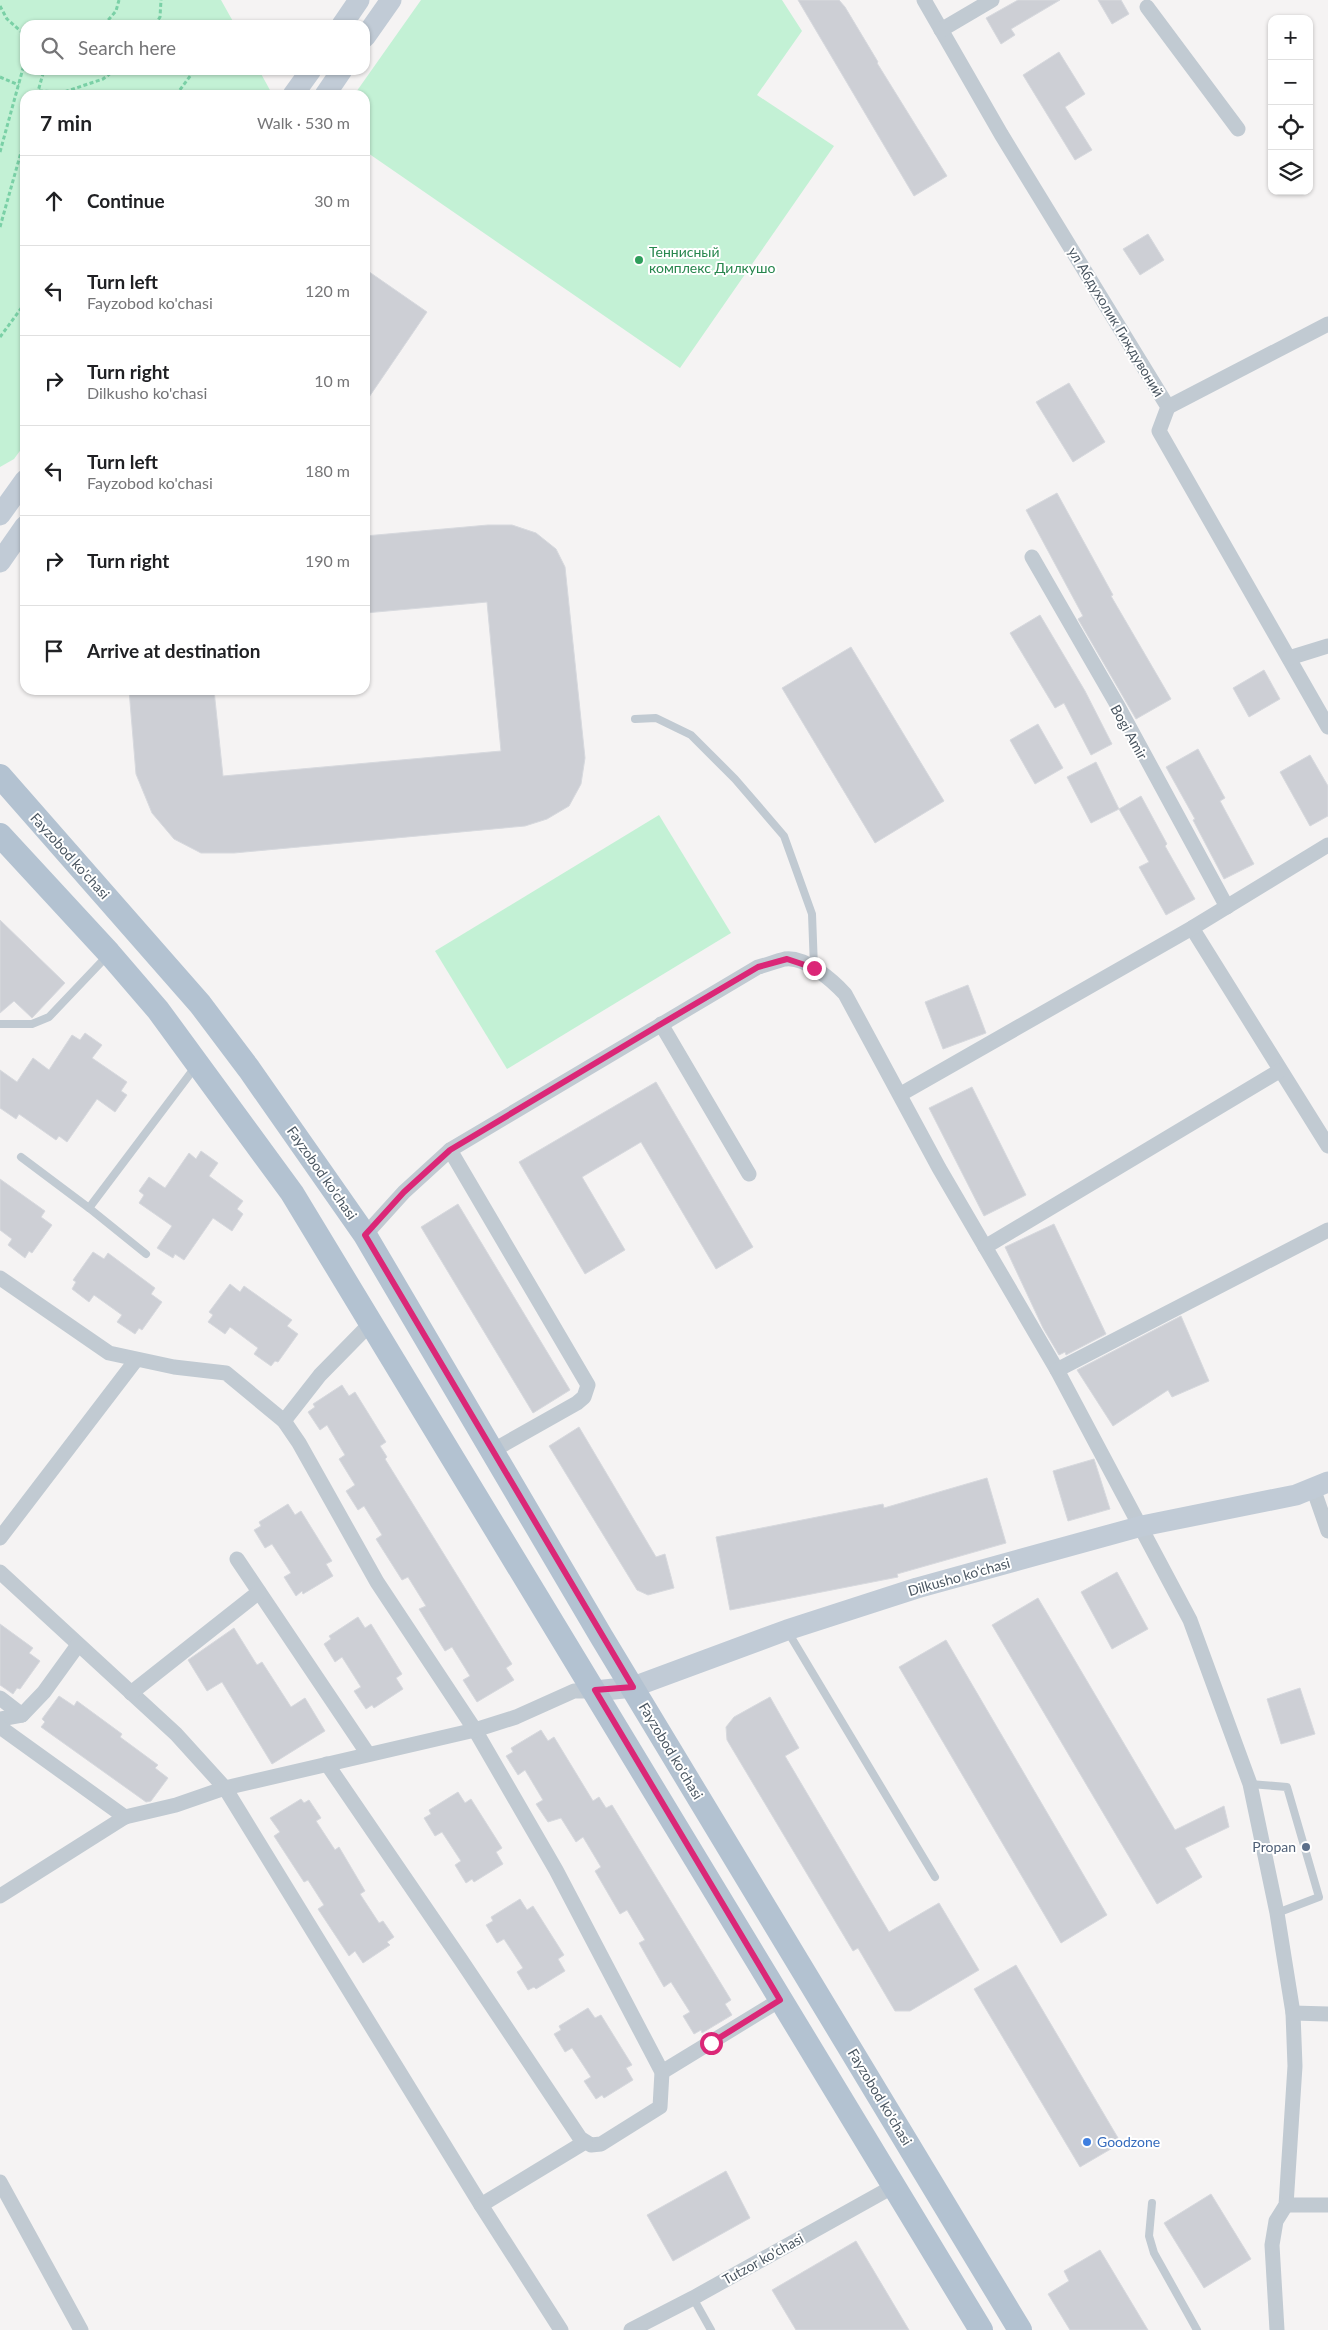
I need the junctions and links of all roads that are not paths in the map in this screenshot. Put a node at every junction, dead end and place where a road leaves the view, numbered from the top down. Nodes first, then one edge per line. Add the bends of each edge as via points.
1 (359, 0) edge
2 (391, 0) edge
3 (924, 0) edge
4 (992, 0) edge
5 (1150, 2) edge
6 (345, 20) edge
7 (370, 30) edge
8 (941, 30) junction
9 (308, 75) edge
10 (339, 75) edge
11 (297, 90) edge
12 (328, 90) edge
13 (1238, 129) dead end
14 (1328, 324) edge
15 (1168, 407) junction
16 (20, 487) edge
17 (0, 515) edge
18 (20, 533) edge
19 (1032, 557) dead end
20 (0, 562) edge
21 (1328, 646) edge
22 (1289, 658) junction
23 (635, 719) dead end
24 (1328, 727) edge
25 (0, 775) edge
26 (0, 836) edge
27 (1328, 845) edge
28 (1227, 907) junction
29 (1192, 928) junction
30 (109, 953) junction
31 (814, 968) junction
32 (0, 1024) edge
33 (661, 1024) junction
34 (198, 1062) junction
35 (1279, 1070) junction
36 (900, 1094) junction
37 (1328, 1146) edge
38 (450, 1150) junction
39 (21, 1157) dead end
40 (749, 1174) dead end
41 (89, 1208) junction
42 (1328, 1230) edge
43 (365, 1235) junction
44 (985, 1247) junction
45 (146, 1254) dead end
46 (0, 1278) edge
47 (370, 1323) junction
48 (136, 1360) junction
49 (1057, 1370) junction
50 (284, 1420) junction
51 (492, 1451) junction
52 (1320, 1485) edge
53 (1142, 1526) junction
54 (1328, 1531) edge
55 (0, 1538) edge
56 (237, 1559) dead end
57 (0, 1572) edge
58 (259, 1592) junction
59 (787, 1630) junction
60 (78, 1645) junction
61 (633, 1687) junction
62 (595, 1690) junction
63 (131, 1693) junction
64 (0, 1698) edge
65 (22, 1715) junction
66 (0, 1719) edge
67 (0, 1727) edge
68 (475, 1730) junction
69 (368, 1754) junction
70 (326, 1764) junction
71 (1250, 1784) junction
72 (225, 1788) junction
73 (125, 1817) junction
74 (935, 1877) dead end
75 (0, 1896) edge
76 (1277, 1913) junction
77 (780, 2000) junction
78 (1293, 2014) junction
79 (1328, 2014) edge
80 (662, 2072) junction
81 (585, 2142) junction
82 (0, 2182) edge
83 (894, 2186) junction
84 (1152, 2203) dead end
85 (481, 2205) junction
86 (1286, 2205) junction
87 (1328, 2205) edge
88 (693, 2298) junction
89 (81, 2330) edge
90 (561, 2330) edge
91 (631, 2330) edge
92 (710, 2330) edge
93 (981, 2330) edge
94 (1020, 2330) edge
95 (1197, 2330) edge
96 (1277, 2330) edge

1 - 6 street
2 - 7 street
3 - 8 street, ул Абдухолик Гиждувоний
4 - 8 street
5 - 13 street
8 - 15 street, ул Абдухолик Гиждувоний
9 - 11 street
10 - 12 street
14 - 15 street
15 - 22 street, ул Абдухолик Гиждувоний via 1159,431
16 - 17 street
18 - 20 street
19 - 28 street via 1120,708
21 - 22 street
22 - 24 street, ул Абдухолик Гиждувоний
23 - 31 lane via 656,718 690,735 735,779 784,836 812,914
25 - 43 main road, Fayzobod ko'chasi via 200,1004 250,1069
26 - 30 main road
27 - 28 street
28 - 29 street
29 - 35 street
29 - 36 street
30 - 32 lane via 49,1017 32,1024
30 - 34 main road
31 - 33 street via 787,959 758,967
31 - 36 street via 845,994
33 - 38 street
33 - 40 street
34 - 41 lane
34 - 47 main road via 292,1193
35 - 37 street
35 - 44 street
36 - 44 street
38 - 43 street via 404,1192
38 - 51 street via 588,1385 578,1403
39 - 41 lane
41 - 45 lane
42 - 49 street
43 - 51 main road, Fayzobod ko'chasi
44 - 49 street
46 - 48 street via 109,1353
47 - 50 street via 320,1375
47 - 62 main road
48 - 50 street via 226,1373
48 - 55 street
49 - 53 street
50 - 68 street via 377,1582
51 - 61 main road, Fayzobod ko'chasi
52 - 53 street, Dilkusho ko'chasi via 1296,1495
52 - 54 street
53 - 59 street, Dilkusho ko'chasi via 916,1588
53 - 71 street via 1190,1620
56 - 58 street
57 - 60 street
58 - 63 street
58 - 69 street
59 - 61 street, Dilkusho ko'chasi
59 - 74 lane
60 - 63 street
60 - 65 street via 44,1692
61 - 62 street, Dilkusho ko'chasi
61 - 94 main road, Fayzobod ko'chasi
62 - 68 street via 574,1691 516,1717
62 - 77 main road
63 - 72 street via 176,1734
64 - 65 street
65 - 66 street
67 - 73 street
68 - 69 street
68 - 80 street via 556,1870
69 - 70 street
70 - 72 street
70 - 81 street
71 - 76 street
71 - 76 lane via 1287,1787 1319,1897
72 - 73 street via 176,1805
72 - 85 street
73 - 75 street
76 - 78 street
77 - 80 street
77 - 83 main road
78 - 79 street
78 - 86 street via 1295,2066
80 - 81 street via 660,2107 601,2144
81 - 85 street
82 - 89 street
83 - 88 street, Tutzor ko'chasi
83 - 93 main road
84 - 95 lane via 1149,2236 1154,2253
85 - 90 street
86 - 87 street
86 - 96 street via 1276,2221 1272,2245
88 - 91 street, Tutzor ko'chasi
88 - 92 lane

